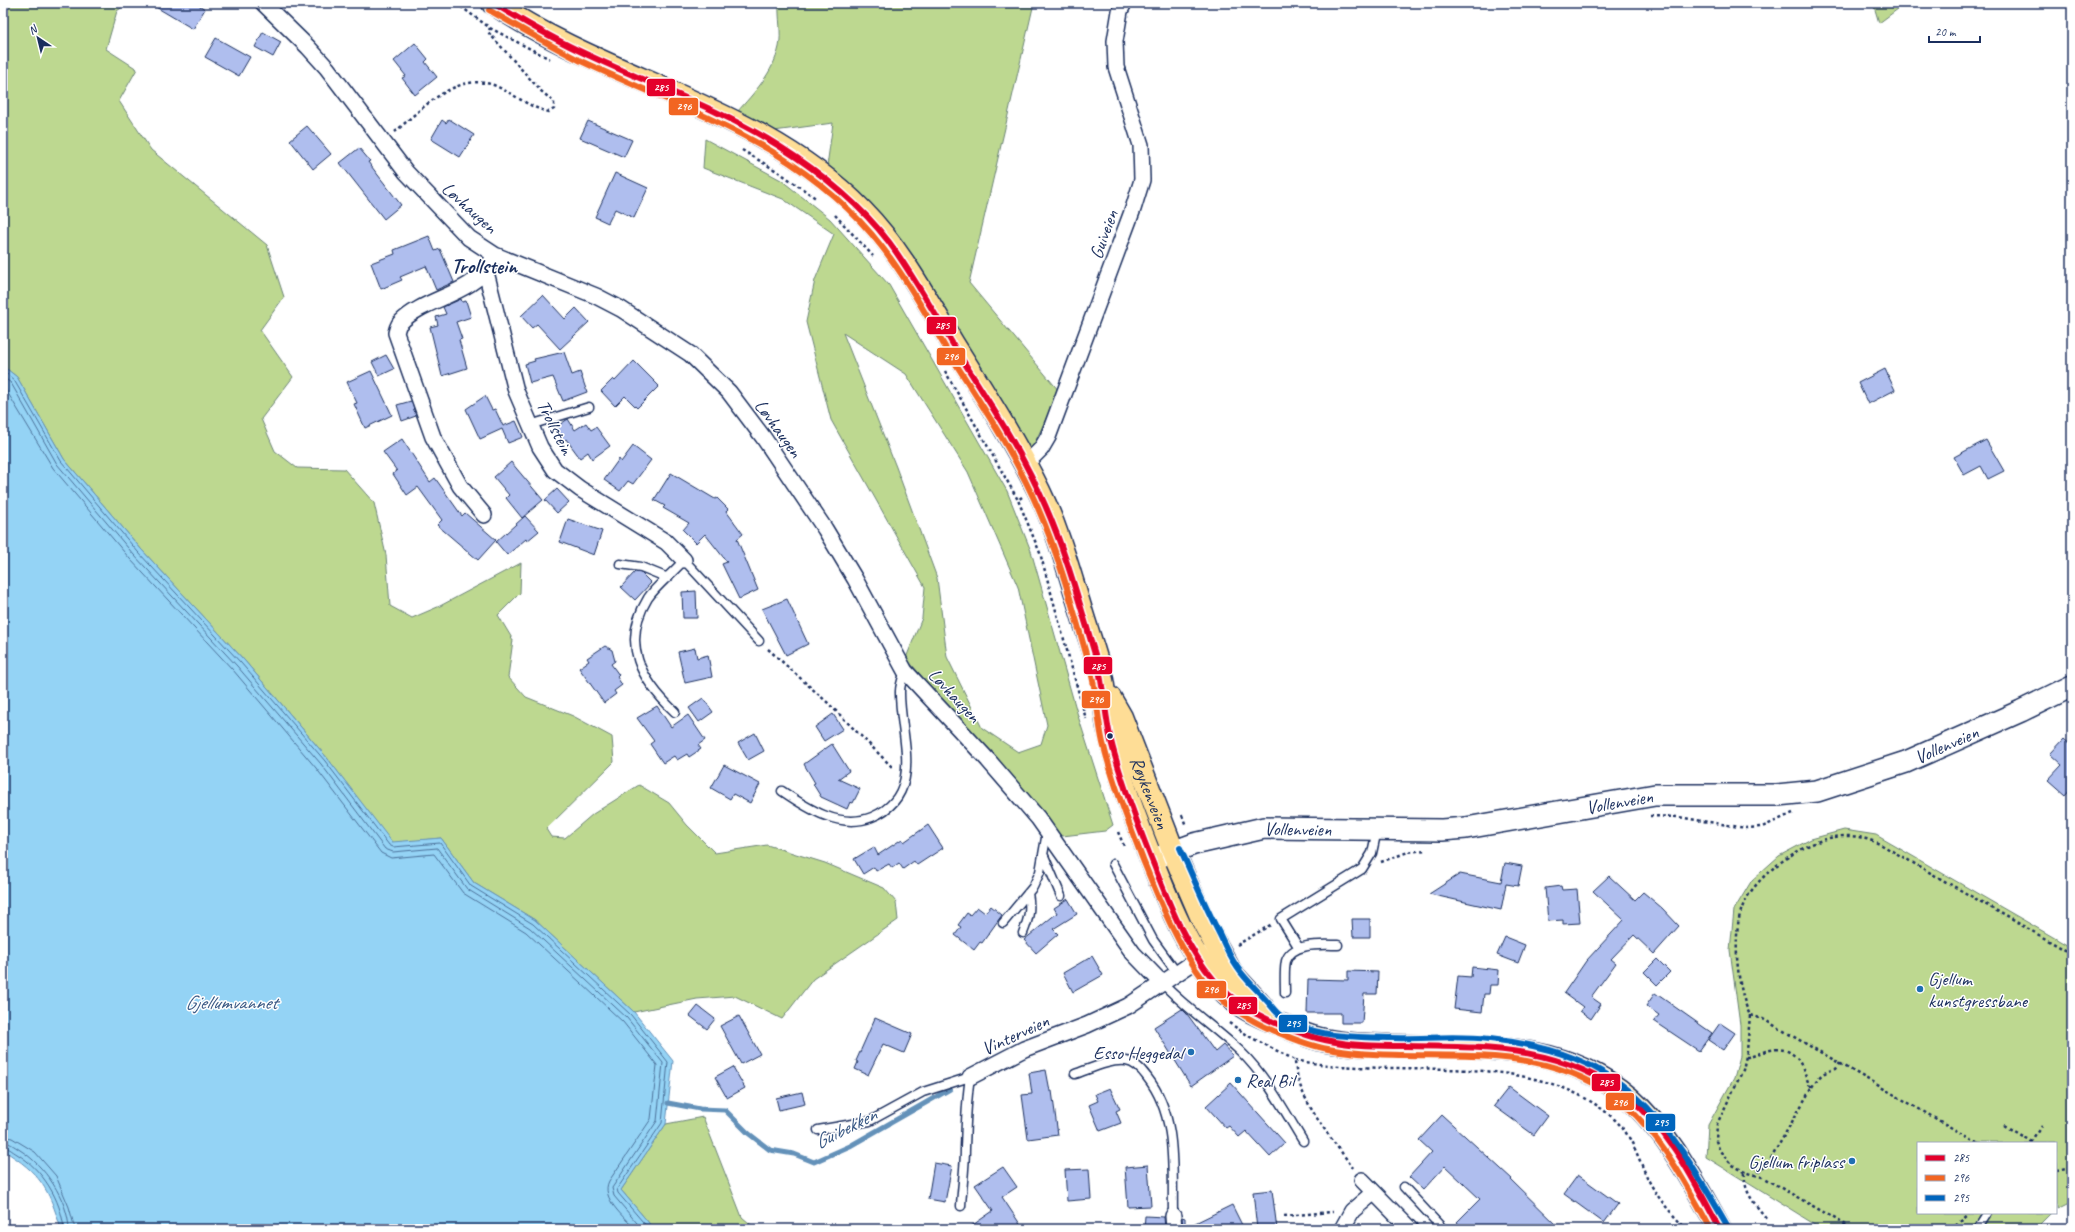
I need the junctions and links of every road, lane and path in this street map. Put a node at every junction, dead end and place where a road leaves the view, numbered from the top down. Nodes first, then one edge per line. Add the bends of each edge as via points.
1 (263, 3) edge
2 (456, 3) edge
3 (493, 3) edge
4 (1124, 3) edge
5 (490, 28) junction
6 (554, 62) dead end
7 (384, 142) junction
8 (735, 146) dead end
9 (819, 200) dead end
10 (830, 210) dead end
11 (495, 255) junction
12 (876, 260) dead end
13 (486, 272) junction
14 (941, 364) dead end
15 (589, 406) dead end
16 (530, 425) junction
17 (1025, 465) junction
18 (1018, 500) dead end
19 (484, 515) dead end
20 (684, 560) junction
21 (620, 564) dead end
22 (668, 578) junction
23 (759, 641) joint
24 (905, 671) junction
25 (1102, 682) junction
26 (2072, 686) edge
27 (675, 712) dead end
28 (905, 780) junction
29 (782, 791) dead end
30 (1377, 830) junction
31 (1047, 832) junction
32 (1173, 851) junction
33 (1044, 856) junction
34 (1152, 859) junction
35 (1113, 864) dead end
36 (1028, 893) junction
37 (1061, 896) dead end
38 (1281, 919) junction
39 (1003, 923) dead end
40 (1023, 933) dead end
41 (1338, 945) dead end
42 (1299, 948) junction
43 (1218, 952) junction
44 (2072, 954) edge
45 (1177, 973) junction
46 (1162, 983) junction
47 (1284, 993) dead end
48 (1750, 1015) junction
49 (1746, 1057) junction
50 (1295, 1060) dead end
51 (1840, 1063) junction
52 (1075, 1074) dead end
53 (970, 1078) junction
54 (1812, 1087) junction
55 (2004, 1125) dead end
56 (2042, 1126) dead end
57 (818, 1130) dead end
58 (1303, 1141) dead end
59 (1976, 1142) edge
60 (2032, 1142) edge
61 (2072, 1168) edge
62 (2057, 1171) edge
63 (1745, 1172) junction
64 (1755, 1174) junction
65 (1362, 1180) dead end
66 (1404, 1187) dead end
67 (1373, 1193) junction
68 (961, 1206) dead end
69 (1317, 1213) dead end
70 (1967, 1214) edge
71 (1987, 1214) edge
72 (1284, 1216) dead end
73 (1767, 1219) dead end
74 (1174, 1223) edge
75 (1342, 1229) edge
76 (1410, 1229) edge
77 (1443, 1229) edge
78 (1686, 1229) edge
79 (1720, 1229) edge
80 (1853, 1229) edge
81 (1950, 1229) edge
82 (1978, 1229) edge

1 - 7 street, Løvhaugen via 322,63
2 - 5 path
3 - 17 main road, Røykenveien via 545,34 759,135 804,162 860,208 910,271
4 - 17 street, Guiveien via 1120,11 1115,41 1116,67 1141,145 1142,180 1131,217 1048,437 1041,449
5 - 6 path
5 - 7 path via 488,32 512,61 554,102 554,109 549,112 540,110 496,86 468,82 454,88 419,112
7 - 11 street, Løvhaugen via 406,172 441,211 469,238
8 - 9 path
10 - 12 path
11 - 13 street
11 - 24 street, Løvhaugen via 596,296 621,309 690,354 729,392 763,436 825,530
13 - 16 street, Trollstein via 516,391
13 - 19 street via 467,285 411,314 399,323 396,333 433,437 460,486
14 - 18 path
15 - 16 lane
16 - 20 street, Trollstein via 555,470 580,489 666,542
17 - 25 main road, Røykenveien via 1063,551
20 - 22 lane
20 - 23 lane
21 - 22 lane via 641,567
22 - 27 lane via 649,598 640,618 637,625 635,654 646,680
23 - 28 path via 828,703
24 - 28 lane via 900,691 907,748
24 - 31 street, Løvhaugen via 988,760
25 - 32 main road, Røykenveien via 1120,717
25 - 34 main road, Røykenveien via 1107,724 1118,763
26 - 30 main road, Vollenveien via 1906,762 1817,791 1777,795 1655,795 1480,827
28 - 29 lane via 900,792 885,812 864,820 840,820 810,810
30 - 32 main road, Vollenveien via 1264,828
30 - 38 lane via 1372,853 1362,868
31 - 33 lane
31 - 46 street, Løvhaugen via 1134,953
32 - 34 main road, Vollenveien
32 - 43 main road, Røykenveien
33 - 36 lane via 1040,872
33 - 37 lane
34 - 43 main road, Røykenveien via 1176,918
35 - 45 lane via 1153,940
36 - 39 lane
36 - 40 lane via 1031,908
38 - 42 lane
38 - 43 path via 1235,946
41 - 42 lane
42 - 47 lane via 1286,960
43 - 45 street, Vinterveien
43 - 79 main road, Røykenveien via 1218,983 1236,1001 1248,1010 1303,1034 1339,1043 1487,1047 1523,1051 1579,1067 1611,1084 1645,1113 1676,1152
44 - 48 path via 1880,844 1865,838 1832,838 1810,845 1787,857 1768,872 1752,890 1742,907 1737,951 1745,1004
45 - 46 street, Vinterveien
46 - 53 street, Vinterveien via 1128,1006 1024,1049
46 - 58 lane via 1183,1004 1240,1051 1273,1091
48 - 49 path
48 - 51 path via 1763,1019
49 - 54 path via 1754,1057 1774,1049 1787,1052 1803,1065 1809,1085
49 - 63 path via 1743,1070 1718,1124 1716,1141 1720,1151 1731,1164
50 - 78 path via 1343,1068 1510,1074 1561,1086 1598,1106 1620,1126 1635,1146 1658,1197
51 - 54 path via 1836,1069 1827,1071 1818,1078
51 - 59 path
52 - 74 lane via 1127,1061 1142,1070 1150,1080 1160,1096 1169,1122
53 - 57 lane, Vinterveien via 923,1092 870,1121
53 - 68 lane via 965,1112
54 - 64 path via 1769,1162
55 - 60 path
56 - 60 path
61 - 62 path
63 - 64 path
63 - 73 path via 1744,1183 1751,1200
64 - 80 path
65 - 67 street
66 - 77 lane
67 - 75 street via 1352,1211
67 - 76 street
69 - 72 path
70 - 81 path
71 - 82 lane

